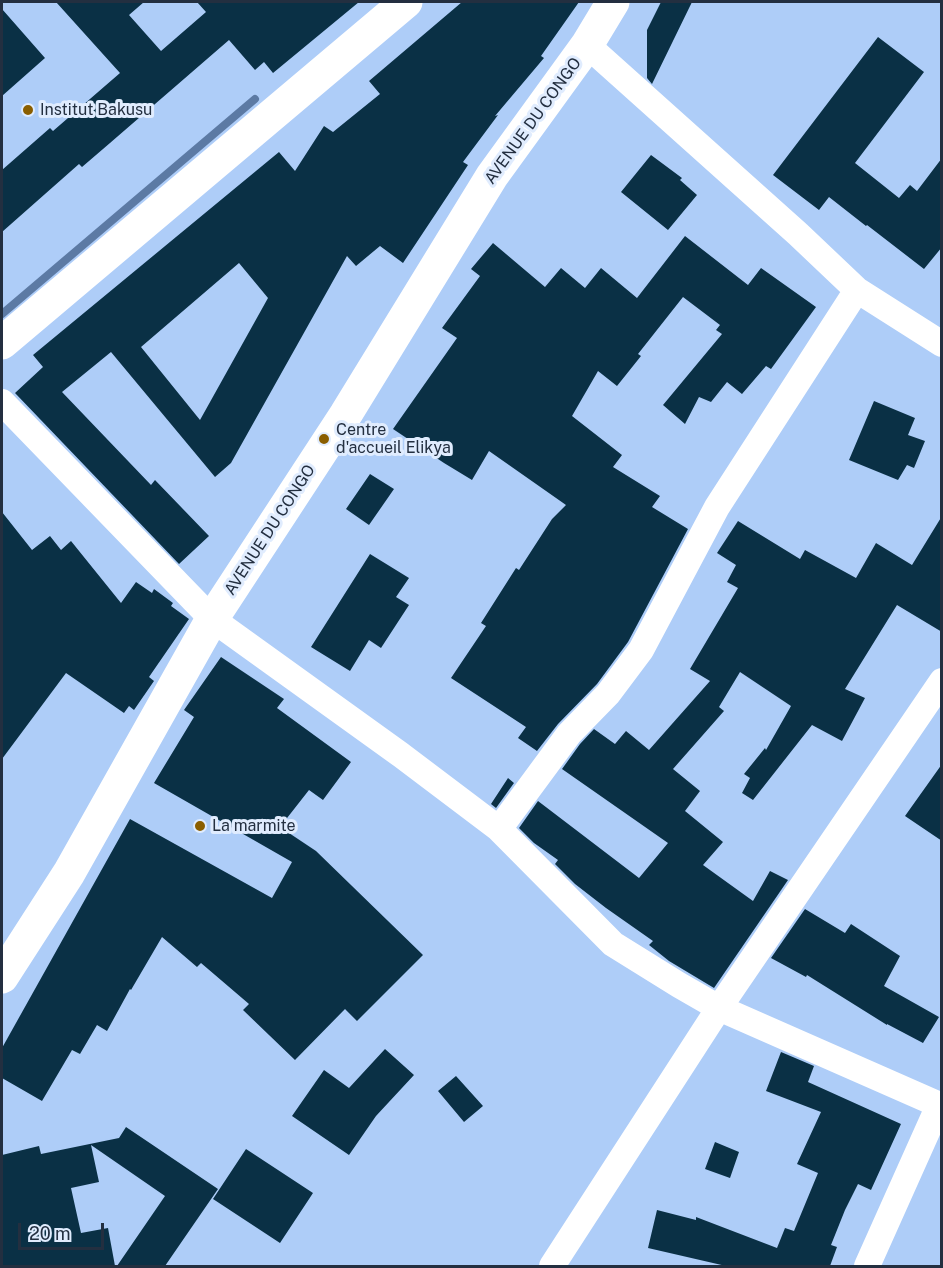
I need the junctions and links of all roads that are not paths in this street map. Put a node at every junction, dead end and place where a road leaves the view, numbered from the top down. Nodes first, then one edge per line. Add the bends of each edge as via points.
1 (406, 2) edge
2 (613, 2) edge
3 (587, 45) junction
4 (857, 290) junction
5 (2, 343) edge
6 (942, 344) edge
7 (2, 402) edge
8 (213, 618) junction
9 (942, 681) edge
10 (499, 829) junction
11 (2, 977) edge
12 (719, 1008) junction
13 (940, 1105) edge
14 (552, 1266) edge
15 (867, 1266) edge

1 - 5 street
2 - 3 street, AVENUE DU CONGO
3 - 4 street
3 - 8 street, AVENUE DU CONGO via 492,176 346,414
4 - 6 street
4 - 10 street via 717,507 640,650 608,694 569,734
7 - 8 street
8 - 10 street
8 - 11 street, AVENUE DU CONGO via 69,873
9 - 12 street
10 - 12 street via 613,944
12 - 13 street
12 - 14 street
13 - 15 street

